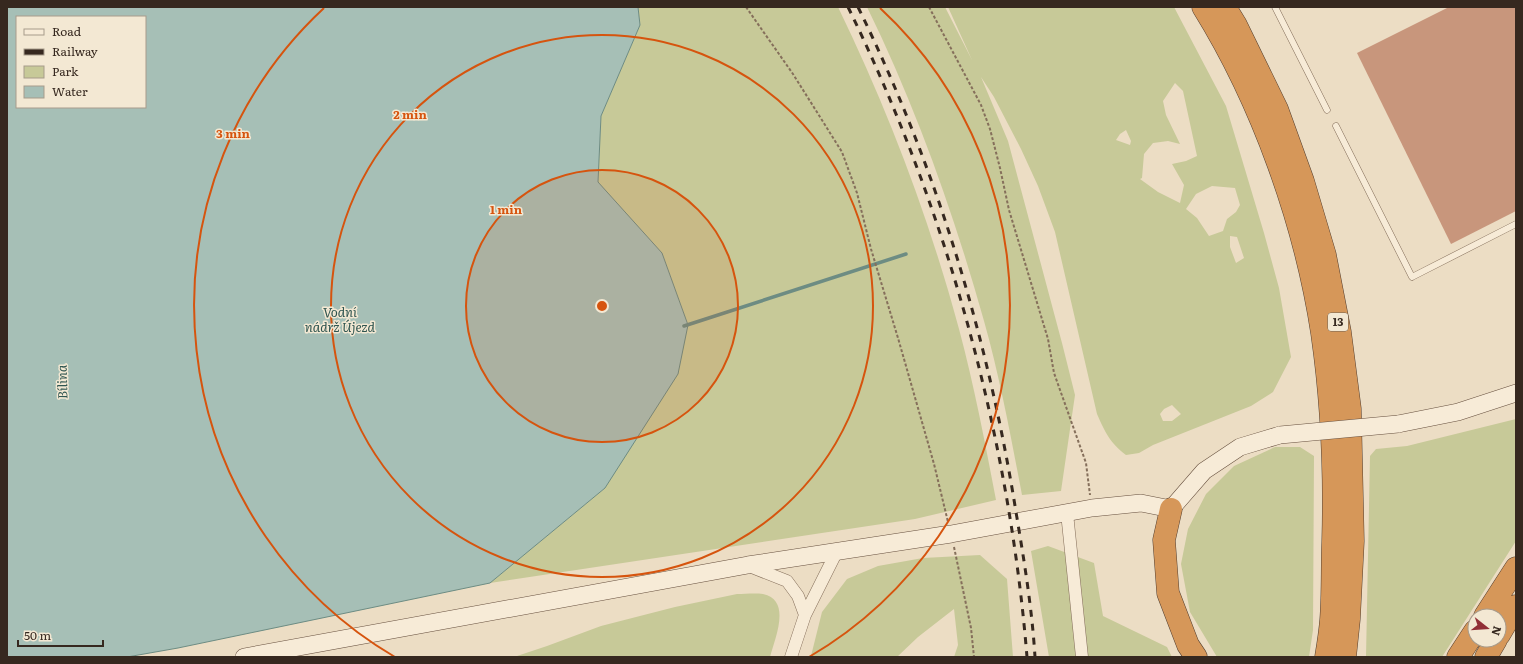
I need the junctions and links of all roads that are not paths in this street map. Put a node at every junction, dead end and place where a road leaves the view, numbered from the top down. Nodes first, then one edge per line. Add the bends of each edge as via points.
1 (1203, 7) edge
2 (1225, 7) edge
3 (1276, 7) edge
4 (1327, 110) dead end
5 (1336, 126) dead end
6 (1516, 224) edge
7 (1516, 393) edge
8 (1171, 510) junction
9 (1067, 513) junction
10 (837, 551) junction
11 (748, 565) junction
12 (1516, 568) edge
13 (1516, 606) edge
14 (1490, 608) edge
15 (805, 615) junction
16 (1340, 620) junction
17 (1507, 621) edge
18 (1467, 643) edge
19 (1491, 648) edge
20 (244, 657) edge
21 (791, 657) edge
22 (1082, 657) edge
23 (1196, 657) edge
24 (1323, 657) edge
25 (1326, 657) edge
26 (1345, 657) edge
27 (1350, 657) edge
28 (1458, 657) edge
29 (1486, 657) edge

1 - 16 highway, 13 via 1259,115 1285,185 1307,258 1322,332 1330,405
2 - 16 highway, 13 via 1277,109 1303,181 1325,256 1340,332 1350,409 1354,541
3 - 4 lane
5 - 6 lane via 1412,277
7 - 8 street, bridge via 1458,412 1398,424 1280,435 1240,447 1204,471
8 - 9 street via 1141,503
8 - 23 highway via 1164,540 1168,593 1188,645
9 - 10 street
9 - 22 street
10 - 11 street
10 - 15 street
11 - 15 street via 786,580 798,596
11 - 20 street
12 - 14 highway
13 - 17 highway
15 - 21 street
16 - 24 highway
16 - 25 highway, 13
16 - 26 highway, 13
16 - 27 highway
18 - 28 highway
19 - 29 highway

